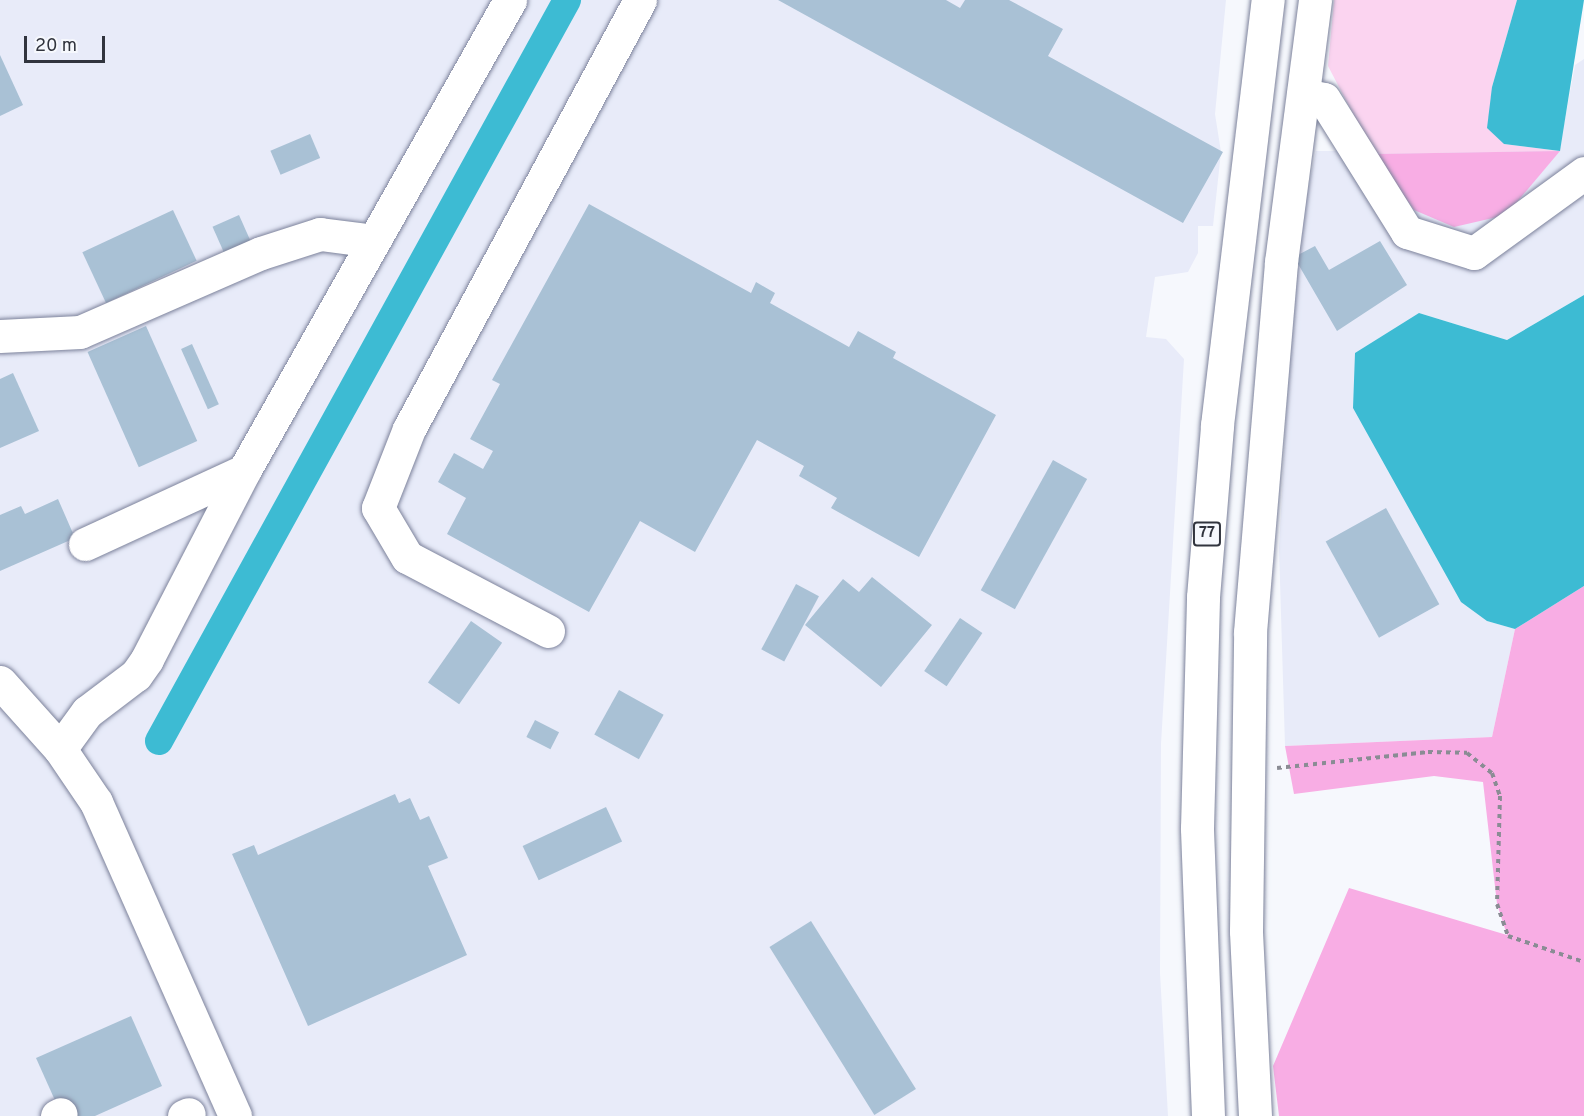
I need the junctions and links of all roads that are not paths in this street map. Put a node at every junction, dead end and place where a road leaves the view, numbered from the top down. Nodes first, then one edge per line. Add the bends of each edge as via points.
1 (510, 0) edge
2 (640, 0) edge
3 (1268, 0) edge
4 (1315, 0) edge
5 (1303, 95) junction
6 (1584, 172) edge
7 (374, 241) junction
8 (0, 336) edge
9 (244, 471) junction
10 (85, 544) dead end
11 (548, 630) dead end
12 (0, 682) edge
13 (60, 749) junction
14 (235, 1116) edge
15 (1208, 1116) edge
16 (1255, 1116) edge

1 - 7 main road
2 - 11 main road via 408,429 378,508 407,557
3 - 15 main road, 77 via 1218,413 1203,597 1197,828
4 - 5 main road
5 - 6 main road via 1324,99 1407,232 1474,253
5 - 16 main road via 1281,262 1257,536 1258,770 1246,931
7 - 8 main road via 320,234 261,253 80,332
7 - 9 main road
9 - 10 main road
9 - 13 main road via 147,659 136,675 87,712
12 - 13 main road
13 - 14 main road via 96,802

